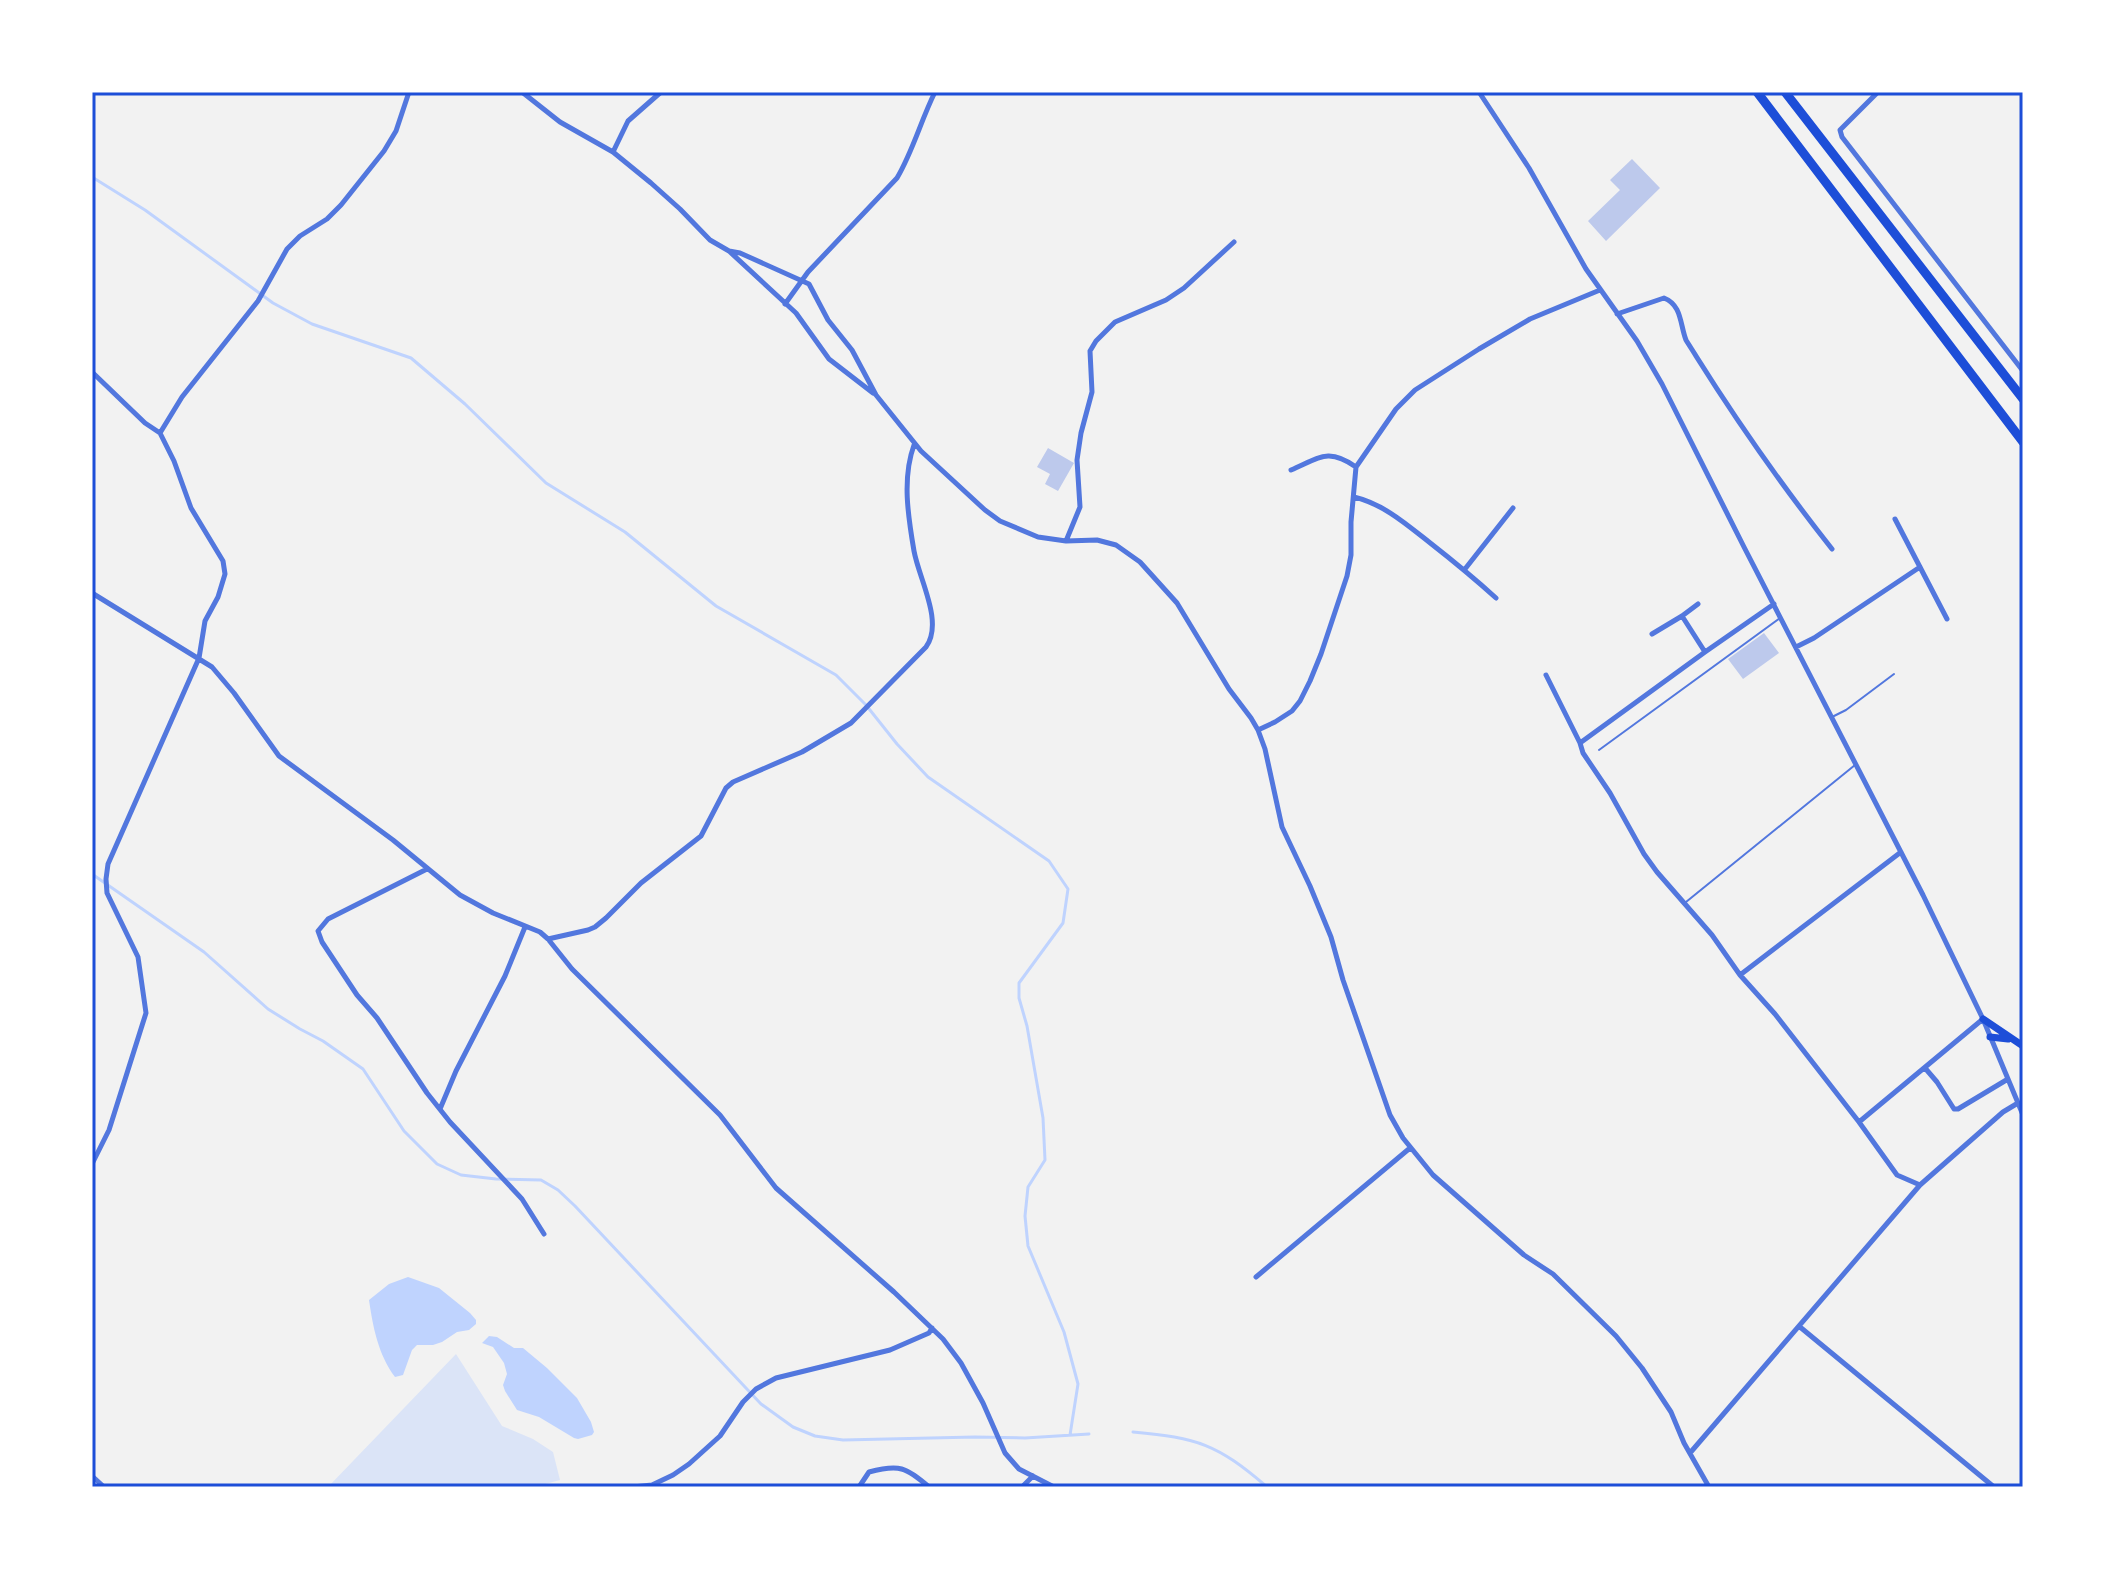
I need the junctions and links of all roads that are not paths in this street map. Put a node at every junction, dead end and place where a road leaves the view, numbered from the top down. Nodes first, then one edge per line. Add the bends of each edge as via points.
1 (409, 92) edge
2 (522, 92) edge
3 (661, 92) edge
4 (935, 92) edge
5 (1479, 92) edge
6 (1757, 92) edge
7 (1785, 92) edge
8 (1878, 92) edge
9 (613, 152) junction
10 (1234, 242) dead end
11 (729, 251) junction
12 (802, 280) junction
13 (1600, 290) junction
14 (785, 304) junction
15 (1617, 314) junction
16 (2023, 371) edge
17 (92, 372) edge
18 (876, 395) junction
19 (2023, 399) edge
20 (160, 433) junction
21 (2023, 442) edge
22 (915, 444) junction
23 (1356, 467) junction
24 (1291, 470) dead end
25 (1354, 497) junction
26 (1513, 508) dead end
27 (1895, 519) dead end
28 (1066, 541) junction
29 (1832, 549) dead end
30 (1920, 567) junction
31 (1465, 569) junction
32 (92, 593) edge
33 (1496, 598) dead end
34 (1698, 604) dead end
35 (1774, 604) junction
36 (1682, 616) junction
37 (1781, 618) junction
38 (1947, 619) dead end
39 (1652, 634) dead end
40 (1796, 647) junction
41 (1705, 652) junction
42 (199, 658) junction
43 (1894, 674) dead end
44 (1546, 675) dead end
45 (1832, 717) junction
46 (1258, 730) junction
47 (1580, 743) junction
48 (1599, 750) dead end
49 (1856, 765) junction
50 (1901, 852) junction
51 (427, 869) junction
52 (1684, 903) junction
53 (525, 927) junction
54 (548, 939) junction
55 (1740, 975) junction
56 (1983, 1019) junction
57 (1990, 1037) junction
58 (2010, 1039) junction
59 (2023, 1046) edge
60 (1925, 1068) junction
61 (2008, 1079) junction
62 (2018, 1103) junction
63 (440, 1109) junction
64 (2023, 1115) edge
65 (1859, 1122) junction
66 (1410, 1148) junction
67 (92, 1164) edge
68 (1920, 1185) junction
69 (544, 1234) dead end
70 (1256, 1277) dead end
71 (1800, 1327) junction
72 (932, 1328) junction
73 (1690, 1453) junction
74 (92, 1476) edge
75 (1033, 1476) junction
76 (104, 1487) edge
77 (633, 1487) edge
78 (859, 1487) edge
79 (929, 1487) edge
80 (1022, 1487) edge
81 (1054, 1487) edge
82 (1709, 1487) edge
83 (1994, 1487) edge

1 - 20 street via 384,151 341,205 287,249 258,301
2 - 9 street via 560,122
3 - 9 street via 628,121
4 - 12 street via 897,178
5 - 13 street
6 - 21 highway
7 - 19 highway
8 - 16 street via 1840,130 1842,137
9 - 11 street
10 - 28 street via 1184,288 1115,322 1090,351 1092,392 1077,460 1080,507
11 - 12 street
11 - 14 street
12 - 14 street
12 - 18 street via 852,350
13 - 15 street
13 - 23 street via 1530,319 1415,390
14 - 18 street via 829,359
15 - 29 street via 1670,300 1687,341 1729,409
15 - 35 street via 1662,384
17 - 20 street
18 - 22 street
20 - 42 street via 191,508 223,561 223,585 205,621
22 - 28 street via 1000,521 1038,537
22 - 54 street via 907,495 932,639 851,723 733,782 701,836 595,927
23 - 24 street via 1331,455
23 - 25 street
25 - 31 street via 1380,506
25 - 46 street via 1347,576 1316,668 1292,711
26 - 31 street
27 - 30 street
28 - 46 street via 1106,542 1140,562 1177,603
30 - 38 street
30 - 40 street
31 - 33 street
32 - 42 street
34 - 36 street
35 - 37 street
35 - 41 street
36 - 39 street
36 - 41 street
37 - 40 street
37 - 48 lane
40 - 45 street
41 - 47 street
42 - 51 street via 223,679 279,756
42 - 67 street via 108,864 107,893 138,957 146,1013 109,1130
43 - 45 lane
44 - 47 street
45 - 49 street
46 - 66 street via 1282,827 1331,937 1390,1115
47 - 52 street via 1644,854
49 - 50 street
49 - 52 lane
50 - 55 street
50 - 56 street
51 - 53 street via 460,895
51 - 63 street via 328,919 318,931 357,995
52 - 55 street
53 - 54 street
53 - 63 street
54 - 72 street via 720,1115 782,1194
55 - 65 street
56 - 57 street
56 - 58 main road
56 - 60 street
57 - 58 main road
57 - 61 street
58 - 59 main road
60 - 61 street via 1954,1109
60 - 65 street
61 - 62 street
62 - 64 street
62 - 68 street
63 - 69 street via 522,1199
65 - 68 street via 1897,1175
66 - 70 street
66 - 73 street via 1433,1175 1553,1274 1616,1336 1664,1401
68 - 71 street
71 - 73 street
71 - 83 street
72 - 75 street via 961,1363 1003,1448 1019,1469
72 - 77 street via 890,1350 776,1378 756,1389 720,1436 689,1464 652,1485
73 - 82 street
74 - 76 street
75 - 80 street
75 - 81 street
78 - 79 street via 869,1472 899,1466

